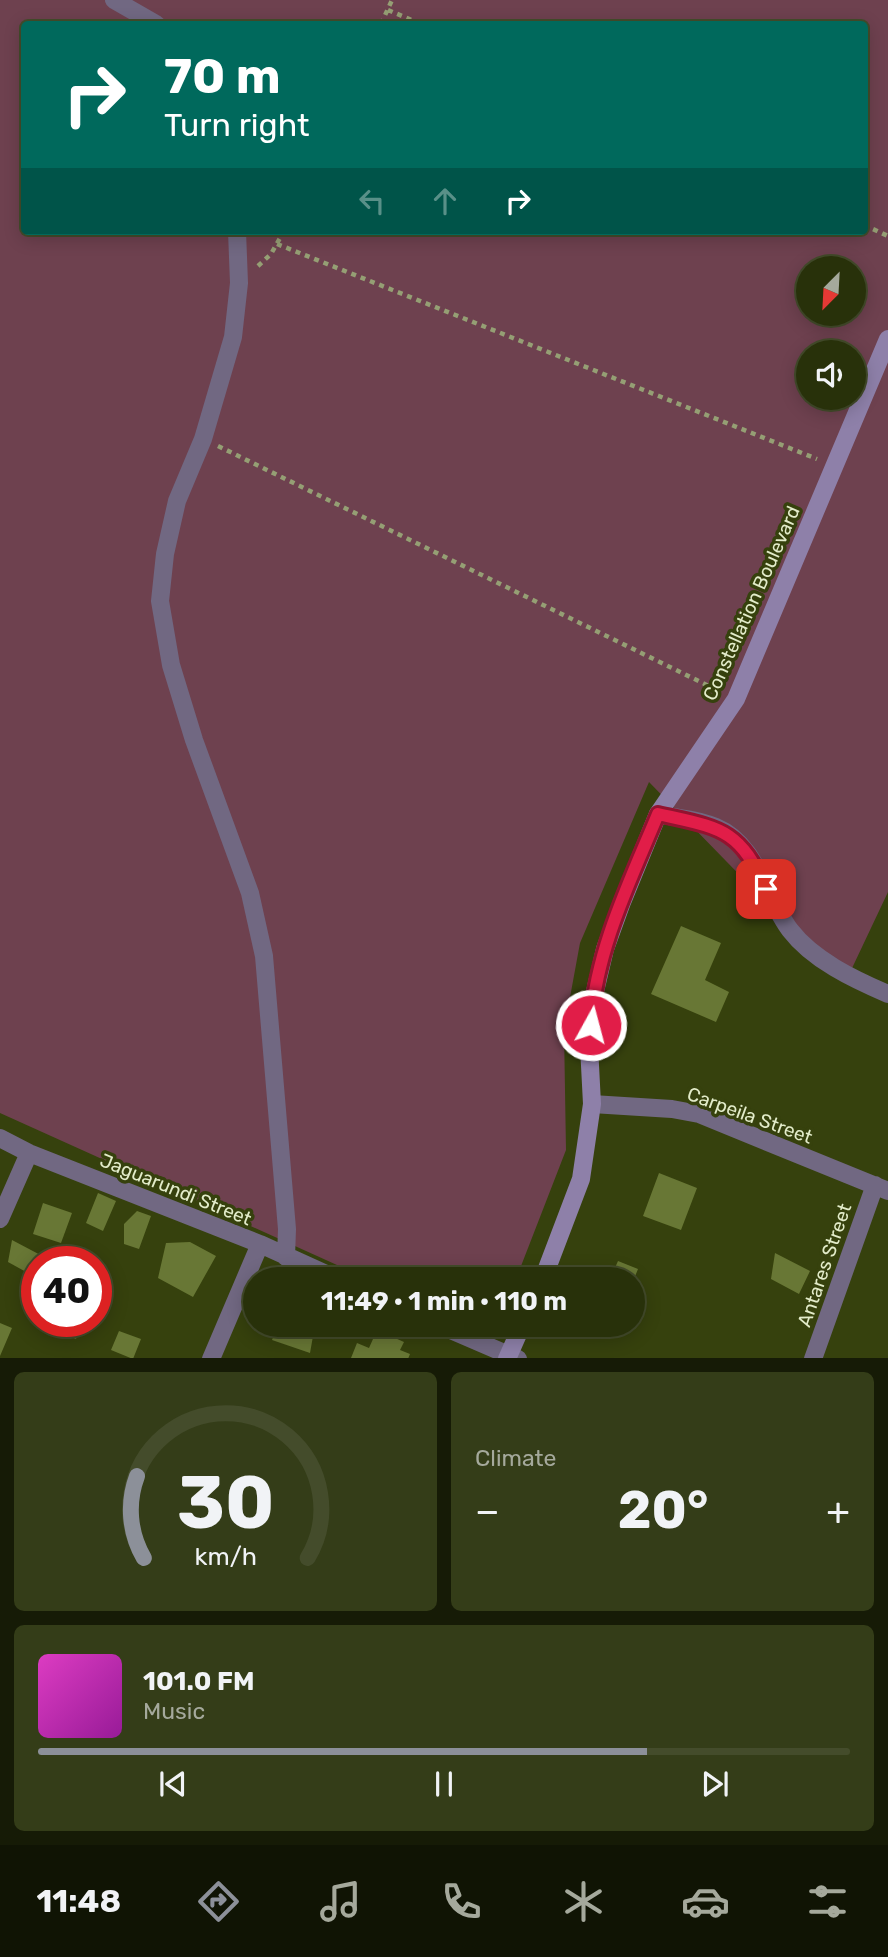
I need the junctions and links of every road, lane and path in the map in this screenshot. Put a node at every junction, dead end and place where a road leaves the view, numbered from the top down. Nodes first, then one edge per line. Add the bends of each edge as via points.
1 (114, 0) edge
2 (392, 0) edge
3 (388, 10) junction
4 (151, 21) edge
5 (382, 21) edge
6 (414, 21) edge
7 (868, 227) edge
8 (237, 235) edge
9 (282, 235) edge
10 (888, 236) edge
11 (277, 244) junction
12 (239, 283) junction
13 (888, 339) edge
14 (203, 439) junction
15 (834, 466) junction
16 (736, 699) junction
17 (658, 814) junction
18 (888, 994) edge
19 (592, 1104) junction
20 (0, 1138) edge
21 (29, 1153) junction
22 (881, 1188) edge
23 (0, 1219) edge
24 (260, 1244) junction
25 (286, 1257) junction
26 (309, 1267) edge
27 (548, 1267) edge
28 (466, 1337) edge
29 (518, 1337) edge
30 (511, 1357) edge
31 (211, 1358) edge
32 (813, 1358) edge

1 - 4 street
2 - 3 path
3 - 5 path
3 - 6 path
7 - 10 path
8 - 12 street
9 - 11 path
11 - 12 path
11 - 15 path
12 - 14 street via 233,337
13 - 15 street, Constellation Boulevard
14 - 16 path
14 - 25 street via 177,501 160,601 171,665 250,893 264,956
15 - 16 street, Constellation Boulevard
16 - 17 street, Constellation Boulevard
17 - 18 street via 717,827 747,850 772,905 791,932 812,953
17 - 19 street, Constellation Boulevard via 605,949 592,1004
19 - 22 street, Carpeila Street via 699,1114
19 - 27 street, Constellation Boulevard via 581,1179
20 - 21 street, Jaguarundi Street
21 - 23 street
21 - 24 street, Jaguarundi Street
22 - 32 street, Antares Street
24 - 25 street, Jaguarundi Street
24 - 31 street
25 - 26 street, Jaguarundi Street
28 - 30 street
29 - 30 street

